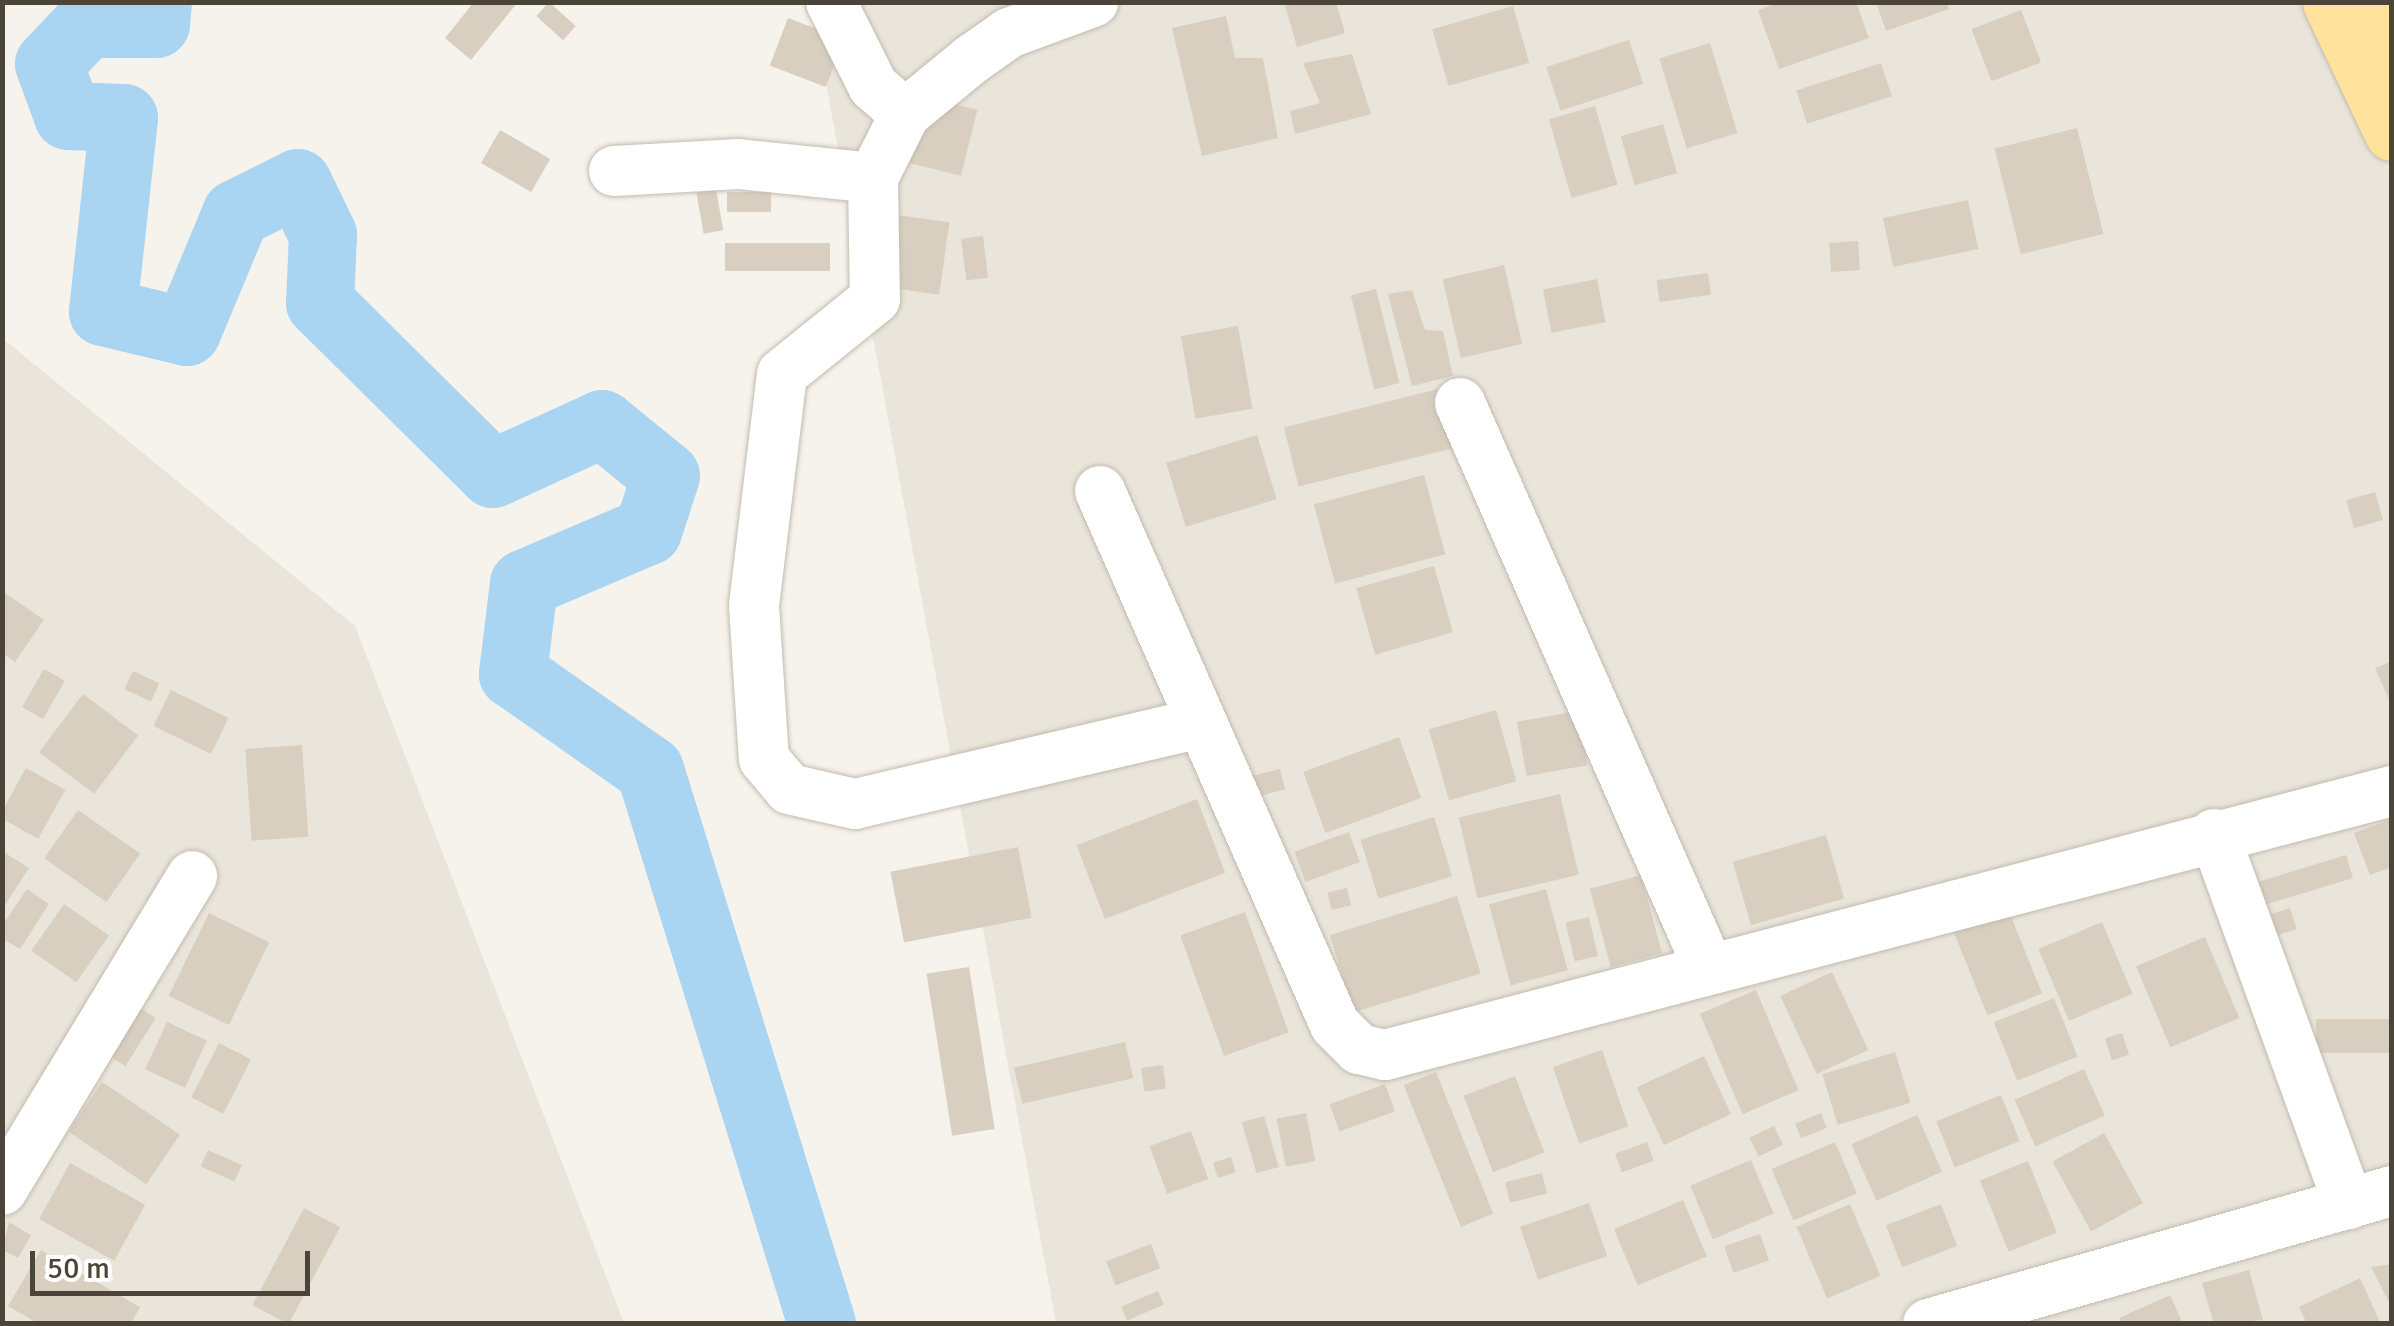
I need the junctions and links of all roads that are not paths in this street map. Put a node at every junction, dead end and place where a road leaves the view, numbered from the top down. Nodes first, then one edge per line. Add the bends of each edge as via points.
1 (831, 2) edge
2 (1093, 2) edge
3 (2330, 2) edge
4 (2377, 2) edge
5 (2392, 34) edge
6 (905, 114) junction
7 (2392, 133) edge
8 (614, 172) dead end
9 (873, 178) junction
10 (1460, 402) dead end
11 (1100, 491) dead end
12 (1201, 722) junction
13 (2392, 791) edge
14 (2214, 834) junction
15 (192, 876) dead end
16 (1709, 969) junction
17 (2, 1190) edge
18 (2370, 1197) edge
19 (1928, 1324) edge

1 - 6 street via 873,86
2 - 6 street via 1009,33
3 - 7 main road
4 - 5 main road
6 - 9 street
8 - 9 street via 738,164
9 - 12 street via 876,299 782,374 754,606 764,759 789,789 855,804
10 - 16 street
11 - 12 street
12 - 16 street via 1335,1026 1359,1048 1385,1055
13 - 14 street
14 - 16 street
14 - 18 street
15 - 17 street
18 - 19 street

